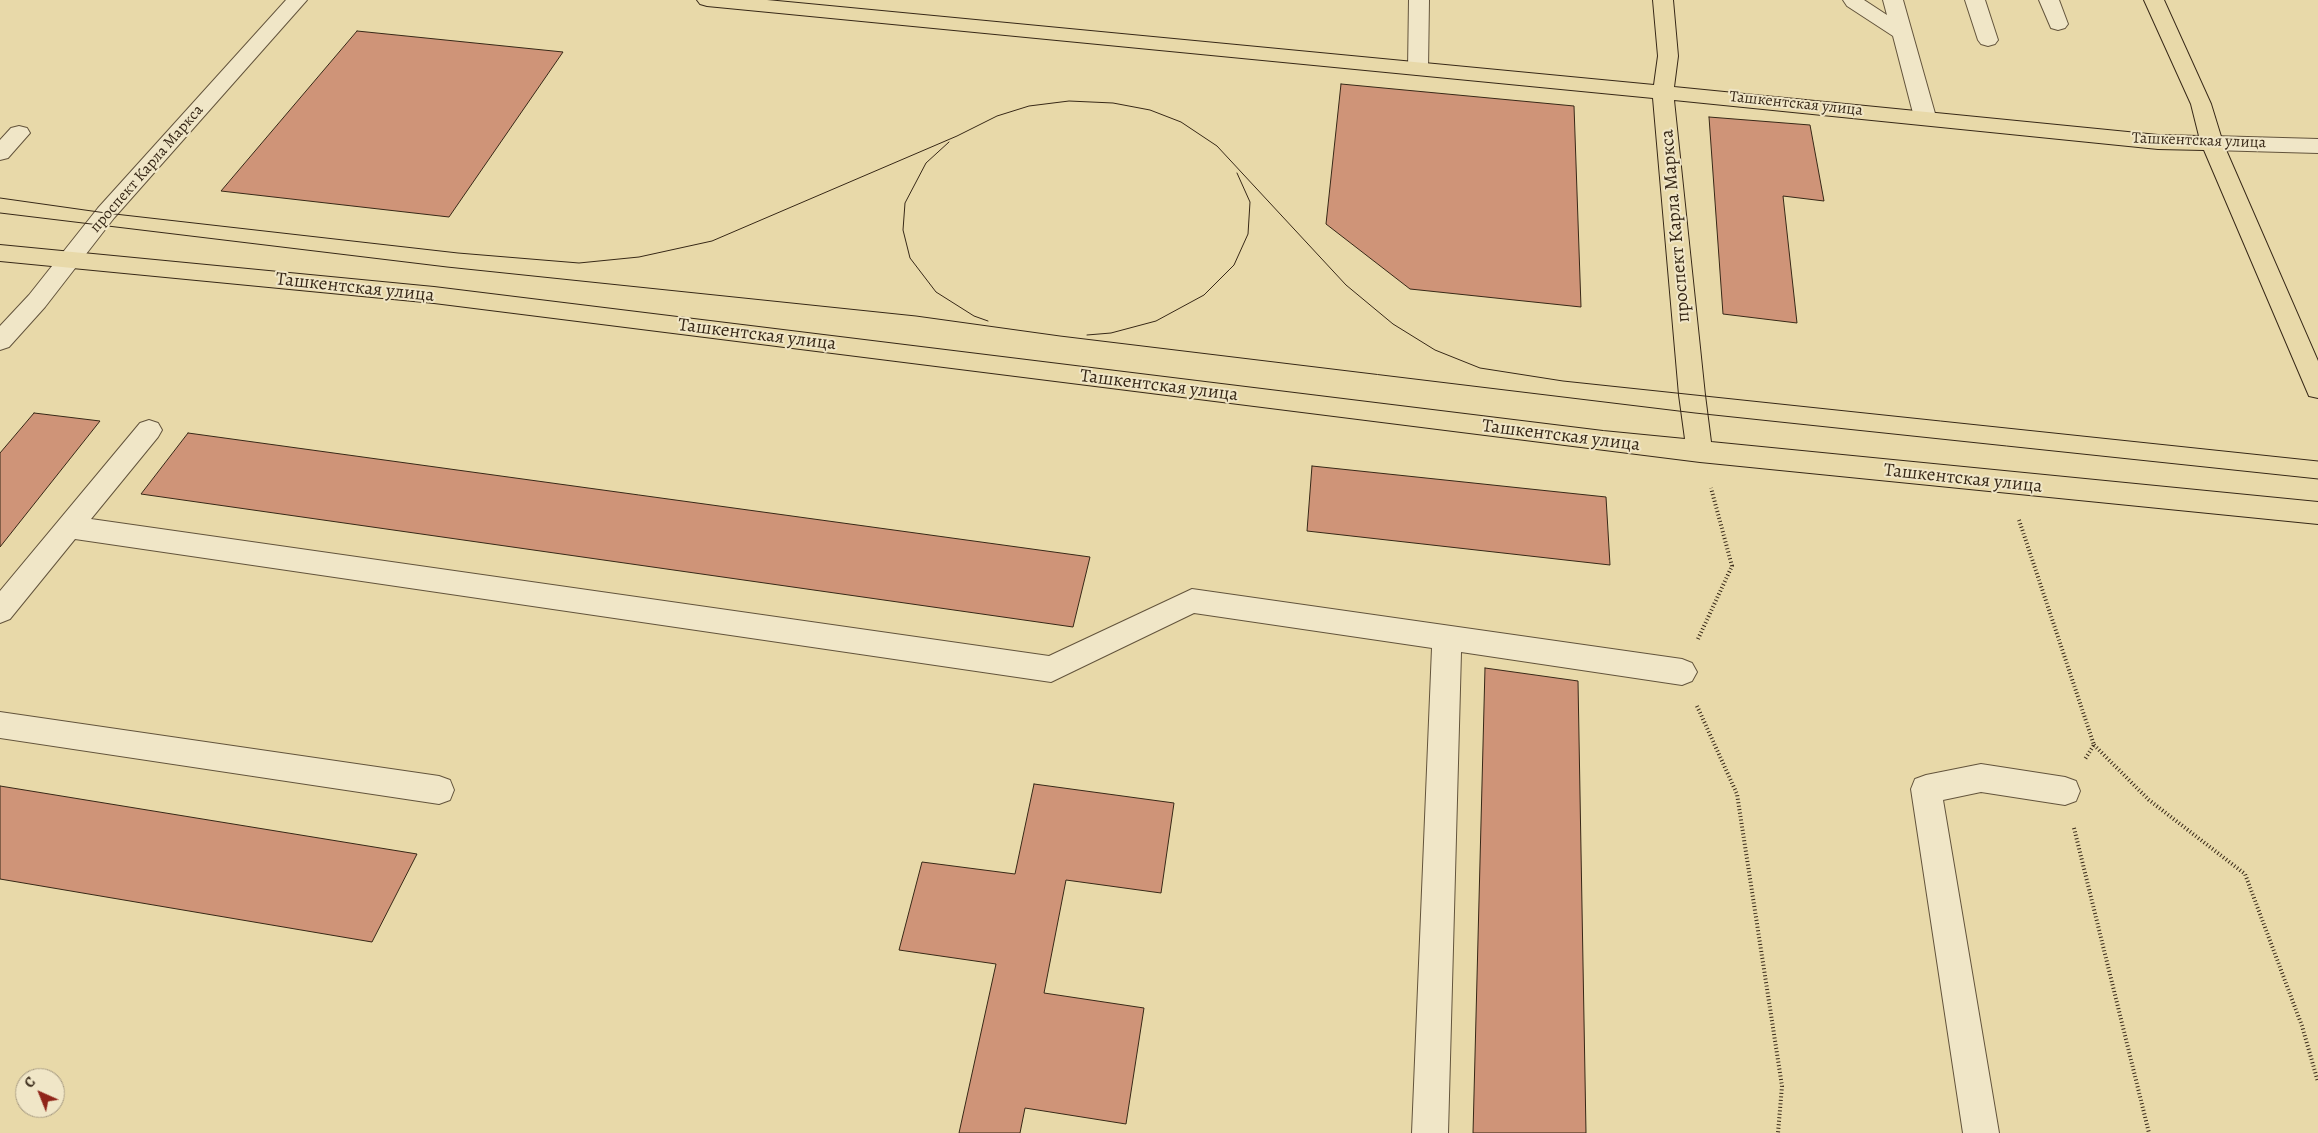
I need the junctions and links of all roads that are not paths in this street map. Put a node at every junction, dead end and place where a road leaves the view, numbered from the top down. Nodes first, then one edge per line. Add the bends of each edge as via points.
1 (298, 0) edge
2 (707, 0) edge
3 (1419, 0) edge
4 (1663, 0) edge
5 (1854, 0) edge
6 (1893, 0) edge
7 (1975, 0) edge
8 (2049, 0) edge
9 (2154, 0) edge
10 (2058, 24) dead end
11 (1902, 33) junction
12 (1988, 40) dead end
13 (1418, 69) junction
14 (1663, 93) junction
15 (1925, 117) junction
16 (19, 133) dead end
17 (2212, 142) junction
18 (2318, 146) edge
19 (0, 153) edge
20 (0, 253) edge
21 (70, 260) junction
22 (0, 341) edge
23 (2318, 388) edge
24 (149, 430) dead end
25 (1700, 452) junction
26 (2318, 513) edge
27 (68, 527) junction
28 (0, 611) edge
29 (1447, 639) junction
30 (1682, 672) road end
31 (0, 725) edge
32 (439, 790) dead end
33 (2065, 792) dead end
34 (1430, 1133) edge
35 (1981, 1133) edge

1 - 21 street, проспект Карла Маркса via 106,213
2 - 13 main road, Ташкентская улица
3 - 13 street
4 - 14 main road, проспект Карла Маркса via 1668,56
5 - 11 street
6 - 11 street
7 - 12 street
8 - 10 street
9 - 17 main road via 2201,104
11 - 15 street
13 - 14 main road, Ташкентская улица
14 - 15 main road, Ташкентская улица
14 - 25 main road, проспект Карла Маркса
15 - 17 main road, Ташкентская улица via 2158,142
16 - 19 street
17 - 18 street, Ташкентская улица
17 - 23 main road
20 - 21 main road, Ташкентская улица
21 - 22 street, проспект Карла Маркса
21 - 25 main road, Ташкентская улица via 434,295
24 - 27 street
25 - 26 main road, Ташкентская улица
27 - 28 street
27 - 29 street via 1051,669 1192,600
29 - 30 street
29 - 34 street
31 - 32 street
33 - 35 street via 1981,778 1926,789

